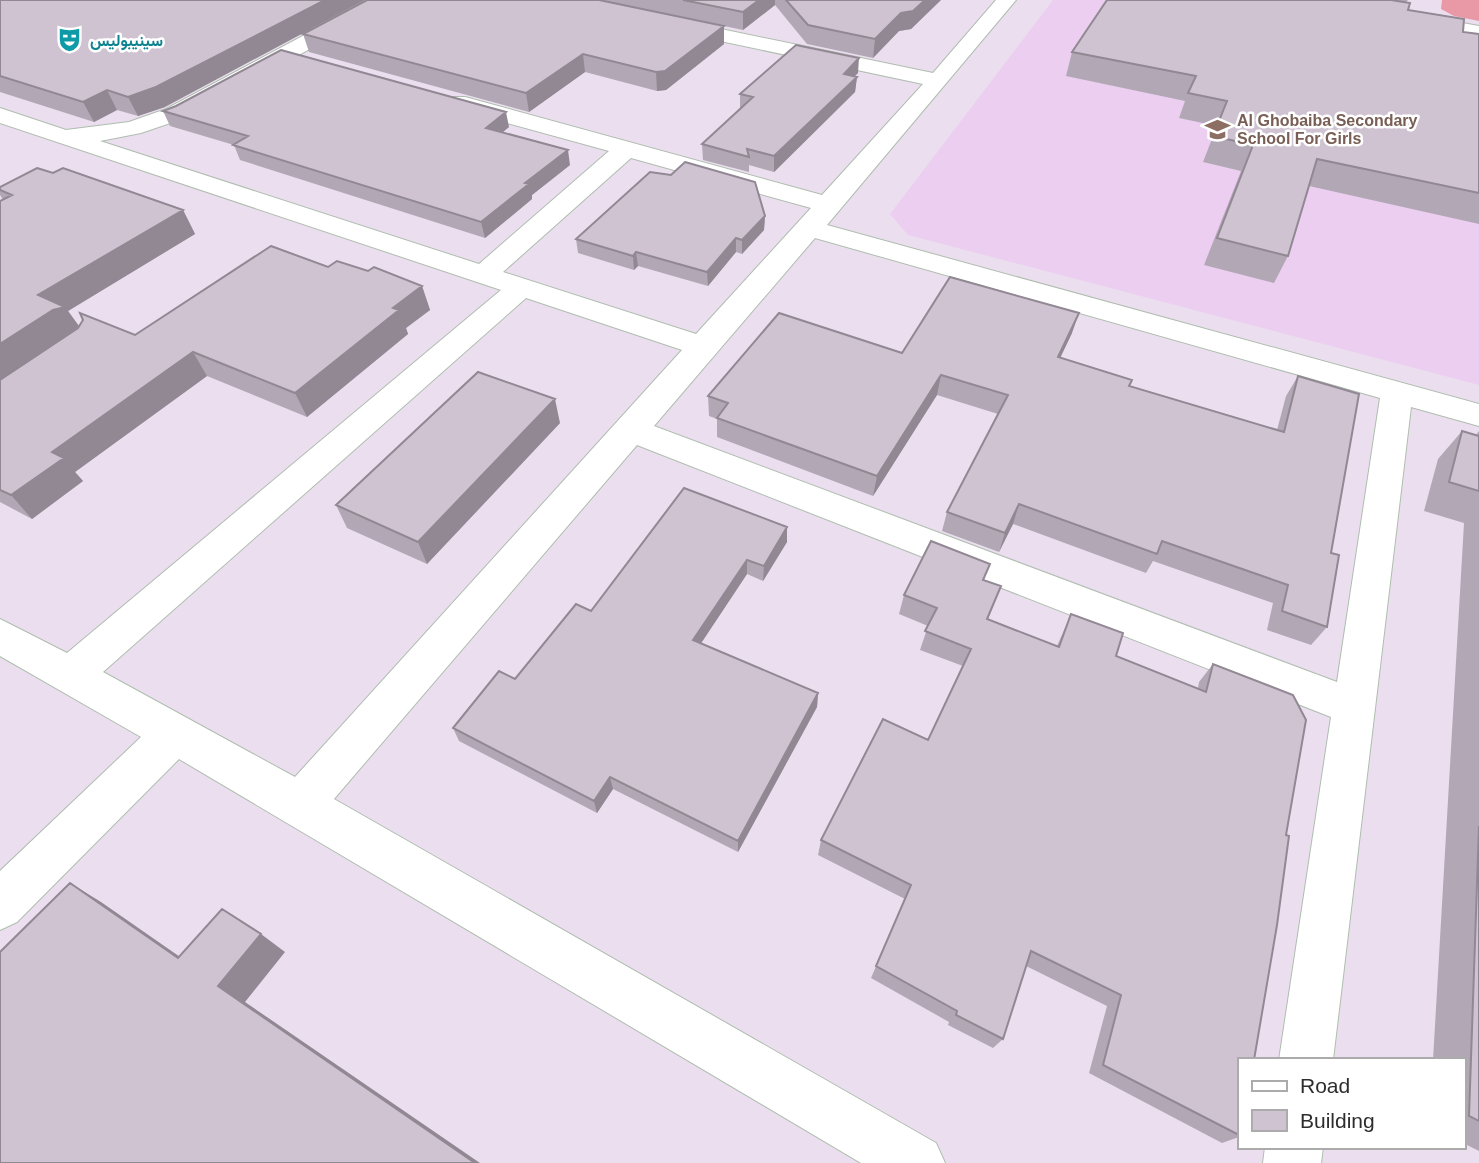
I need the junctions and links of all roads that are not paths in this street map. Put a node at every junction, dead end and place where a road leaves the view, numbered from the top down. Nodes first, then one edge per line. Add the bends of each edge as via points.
1 (1006, 0) edge
2 (1426, 0) edge
3 (379, 3) edge
4 (684, 8) dead end
5 (325, 12) edge
6 (1396, 18) edge
7 (1422, 22) junction
8 (1479, 32) edge
9 (284, 55) junction
10 (310, 62) edge
11 (938, 81) junction
12 (441, 98) edge
13 (0, 115) edge
14 (64, 136) junction
15 (626, 149) junction
16 (819, 217) junction
17 (484, 274) junction
18 (522, 287) junction
19 (704, 347) junction
20 (1397, 392) junction
21 (1479, 415) edge
22 (631, 430) junction
23 (0, 636) edge
24 (71, 676) junction
25 (1354, 707) junction
26 (175, 733) junction
27 (300, 804) junction
28 (0, 905) edge
29 (1306, 1058) edge
30 (909, 1161) edge

1 - 11 street
2 - 7 street
3 - 5 street
3 - 9 street
4 - 11 street via 655,21
6 - 7 street
7 - 8 street
9 - 10 street
9 - 14 street via 187,94 174,114 133,128
11 - 16 street
12 - 15 street
13 - 14 street
14 - 17 street
15 - 16 street
15 - 17 street
16 - 19 street
16 - 20 street
17 - 18 street
18 - 19 street
18 - 24 street
19 - 22 street
20 - 21 street
20 - 25 street
22 - 25 street
22 - 27 street
23 - 24 street
24 - 26 street
25 - 29 street
26 - 27 street
26 - 28 street
27 - 30 street

